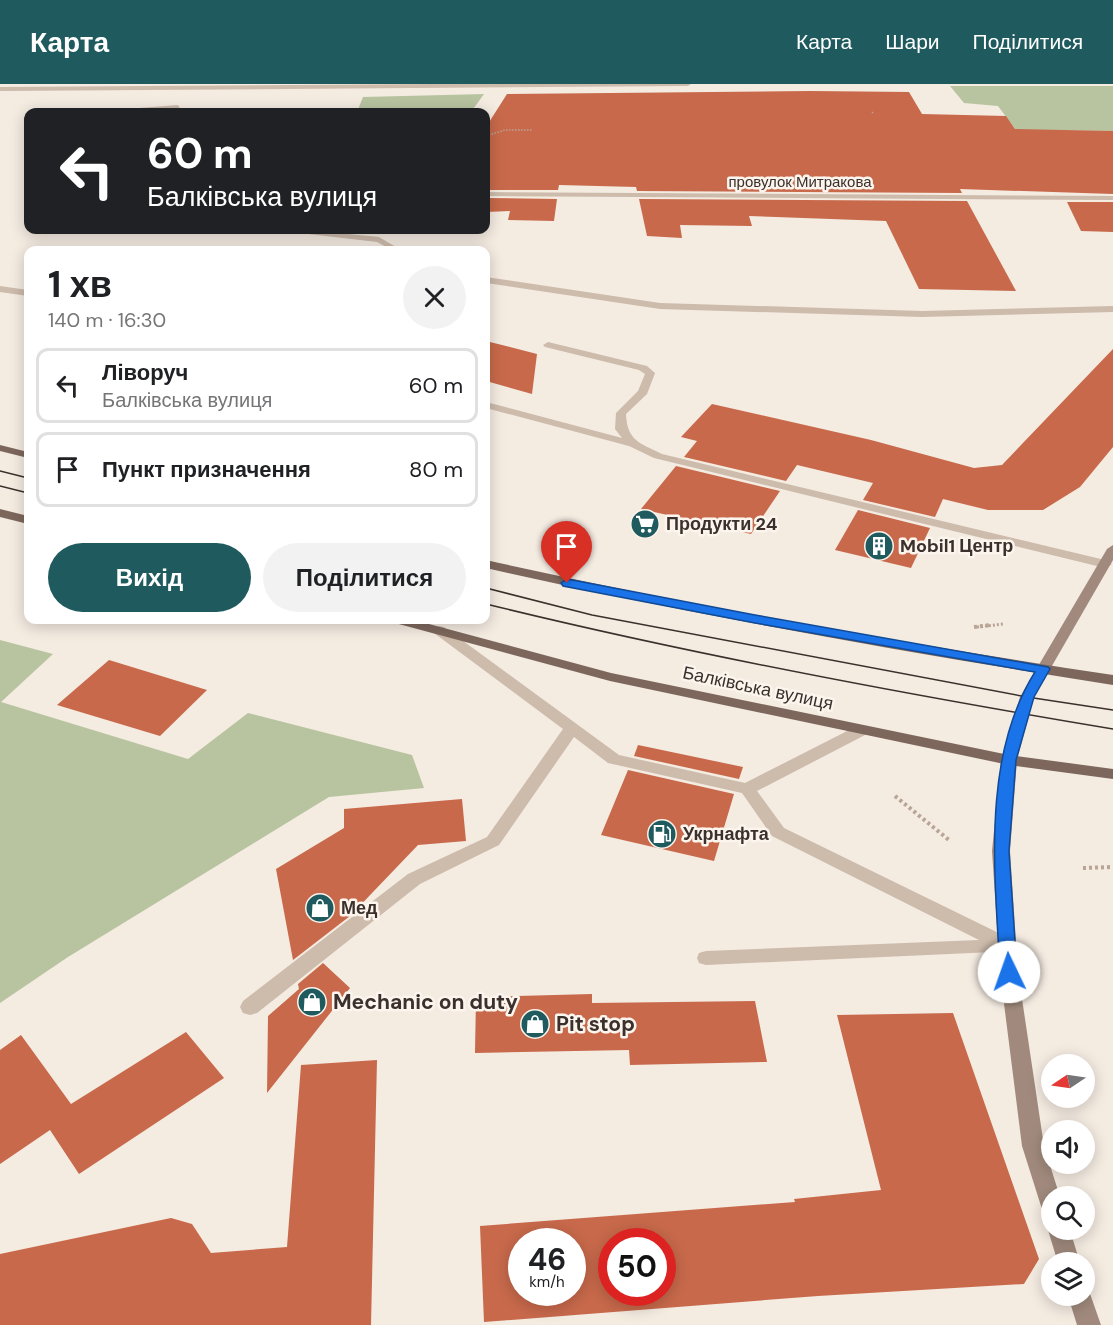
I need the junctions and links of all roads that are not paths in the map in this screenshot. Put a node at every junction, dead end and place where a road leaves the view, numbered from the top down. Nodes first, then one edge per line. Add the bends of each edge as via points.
1 (615, 84) edge
2 (688, 84) edge
3 (522, 85) edge
4 (159, 87) edge
5 (0, 89) edge
6 (178, 107) dead end
7 (142, 108) dead end
8 (490, 194) edge
9 (1113, 198) edge
10 (326, 234) edge
11 (390, 246) edge
12 (490, 281) edge
13 (0, 289) edge
14 (24, 292) edge
15 (1113, 309) edge
16 (548, 345) dead end
17 (490, 406) edge
18 (633, 444) junction
19 (0, 448) edge
20 (24, 454) edge
21 (0, 513) edge
22 (24, 519) edge
23 (1113, 549) edge
24 (1105, 564) junction
25 (490, 565) edge
26 (416, 624) edge
27 (439, 630) junction
28 (1044, 669) junction
29 (1113, 680) edge
30 (572, 728) junction
31 (862, 730) junction
32 (1009, 760) junction
33 (1113, 774) edge
34 (747, 789) junction
35 (1008, 946) junction
36 (706, 958) dead end
37 (250, 1007) dead end
38 (1046, 1186) edge
39 (1083, 1306) edge
40 (1089, 1325) edge

1 - 2 street
1 - 3 street
3 - 4 street
4 - 5 street
6 - 7 street
8 - 9 street, провулок Митракова
10 - 11 street via 379,240
12 - 15 street via 660,306 922,314
13 - 14 street
16 - 18 street via 650,373 643,392 621,413 621,429
17 - 18 street
18 - 24 street via 658,456
19 - 20 main road
21 - 22 main road
23 - 24 main road
24 - 28 main road
25 - 28 main road via 608,592
26 - 27 main road, Балківська вулиця
27 - 30 street
27 - 31 main road, Балківська вулиця via 610,677
28 - 29 main road
28 - 32 main road via 1027,697
30 - 34 street via 614,759
30 - 37 street via 494,841 414,879
31 - 32 main road, Балківська вулиця
31 - 34 street
32 - 33 main road, Балківська вулиця
32 - 35 main road via 1001,851
34 - 35 street via 778,832
35 - 36 street
35 - 38 main road via 1033,1146
39 - 40 main road

